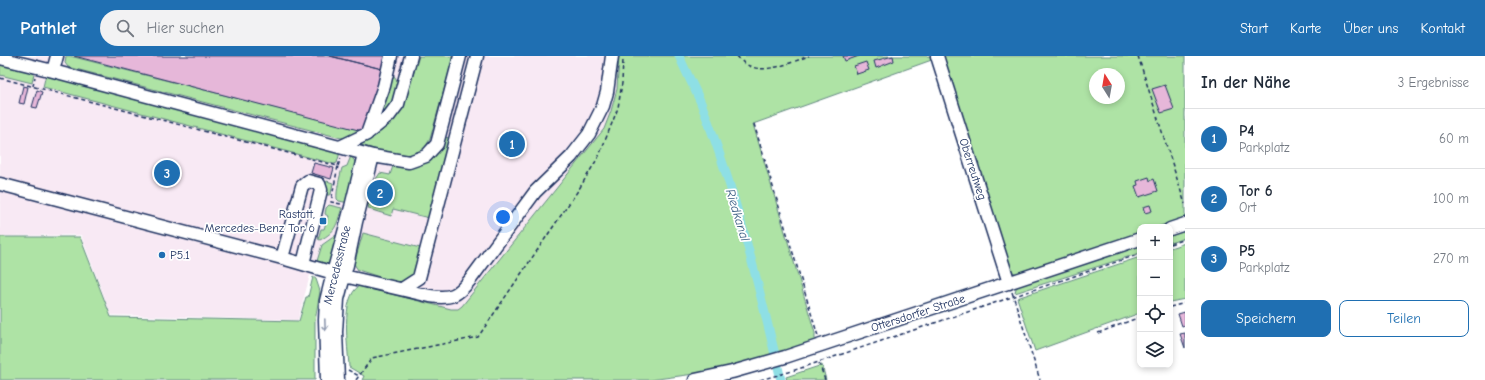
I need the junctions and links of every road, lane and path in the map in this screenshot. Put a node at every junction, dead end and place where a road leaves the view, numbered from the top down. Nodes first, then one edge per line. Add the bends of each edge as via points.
1 (57, 56) edge
2 (391, 56) edge
3 (411, 56) edge
4 (460, 56) edge
5 (476, 56) edge
6 (612, 56) edge
7 (623, 56) edge
8 (737, 56) edge
9 (809, 56) edge
10 (937, 56) edge
11 (1138, 56) edge
12 (0, 58) edge
13 (53, 71) junction
14 (0, 78) edge
15 (35, 80) dead end
16 (33, 86) junction
17 (754, 124) dead end
18 (367, 134) junction
19 (340, 153) junction
20 (369, 155) junction
21 (338, 166) junction
22 (0, 184) edge
23 (355, 202) junction
24 (1185, 204) edge
25 (1185, 224) edge
26 (1173, 228) edge
27 (1185, 239) edge
28 (1137, 240) edge
29 (1173, 243) edge
30 (1137, 255) edge
31 (282, 258) junction
32 (303, 264) junction
33 (338, 274) junction
34 (1009, 283) junction
35 (402, 289) junction
36 (1013, 296) junction
37 (1185, 303) edge
38 (1173, 305) edge
39 (1137, 318) edge
40 (1098, 333) dead end
41 (821, 346) junction
42 (819, 362) junction
43 (333, 378) edge
44 (356, 380) edge
45 (695, 380) edge
46 (760, 380) edge
47 (824, 380) edge
48 (1040, 380) edge

1 - 13 street
2 - 18 street via 384,86
3 - 18 street via 398,104 389,116
4 - 20 street via 437,144 426,156 409,162
5 - 35 street via 419,278
6 - 35 street via 603,106 589,134 571,157 535,192 460,291 442,298
7 - 44 path via 618,108 599,156 478,337 372,358
8 - 9 path via 747,66 758,69 772,68
10 - 34 street, Oberreutweg
11 - 24 path
12 - 13 street
13 - 19 street
14 - 16 path
15 - 16 path
16 - 21 path
17 - 41 path
18 - 19 street
19 - 20 street
19 - 21 path
20 - 23 street, Mercedesstraße
21 - 23 path via 331,202
22 - 31 street
23 - 33 street, Mercedesstraße
25 - 26 street
27 - 29 path
28 - 34 street, Ottersdorfer Straße
30 - 36 path
31 - 32 street
31 - 32 street via 302,186 308,181 319,184 321,190
32 - 33 street
33 - 35 street
33 - 43 street, Mercedesstraße
34 - 36 path
34 - 41 street, Ottersdorfer Straße
36 - 42 path
36 - 48 path
37 - 38 path
39 - 40 path
41 - 45 street, Ottersdorfer Straße
42 - 46 path
42 - 47 path

